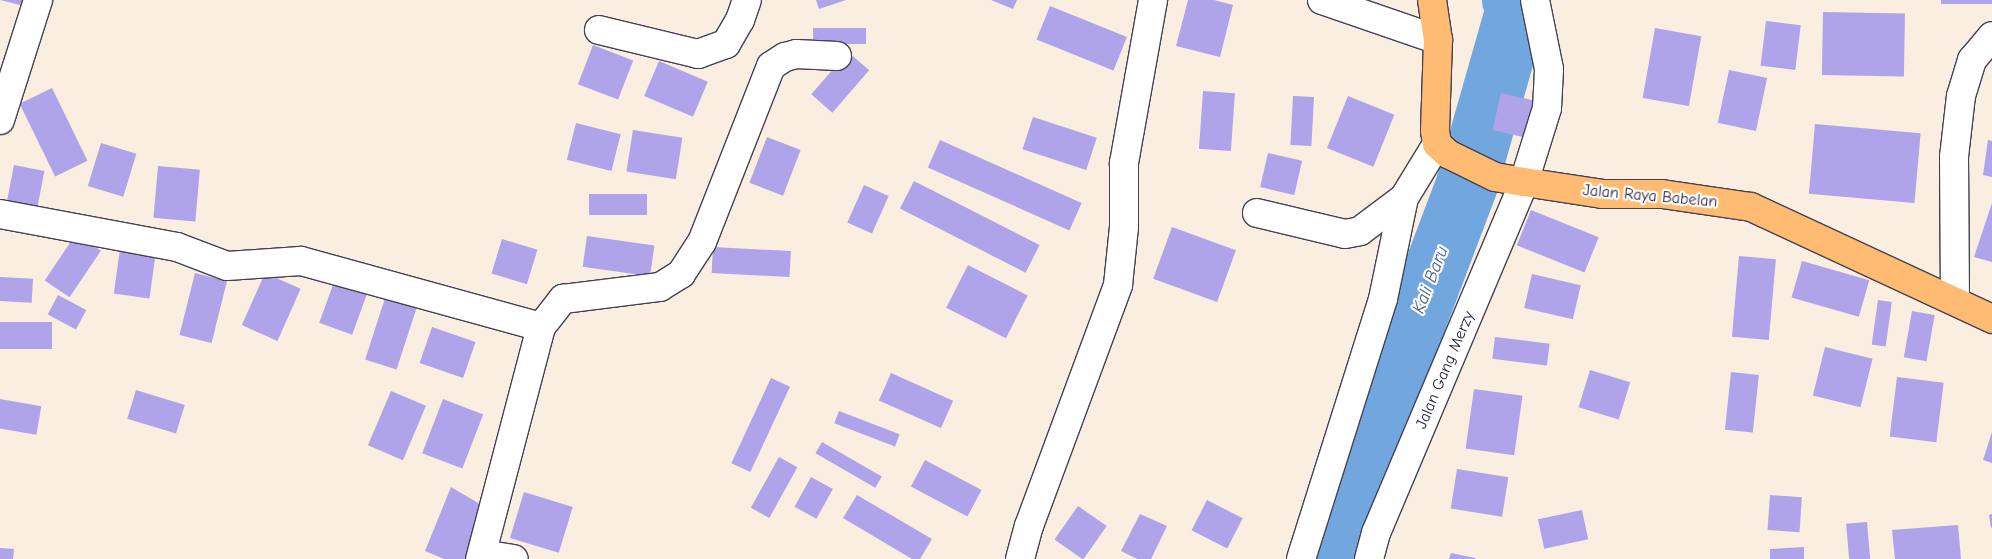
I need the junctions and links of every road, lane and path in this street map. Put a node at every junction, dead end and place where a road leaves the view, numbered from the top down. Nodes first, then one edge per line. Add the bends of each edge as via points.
1 (38, 0) edge
2 (747, 0) edge
3 (1153, 0) edge
4 (1322, 0) edge
5 (1432, 0) edge
6 (1535, 0) edge
7 (599, 30) dead end
8 (1992, 36) edge
9 (1438, 40) junction
10 (837, 56) dead end
11 (0, 120) edge
12 (1443, 149) junction
13 (1524, 182) junction
14 (1404, 198) junction
15 (1257, 213) dead end
16 (0, 214) edge
17 (1955, 300) junction
18 (1992, 319) edge
19 (541, 327) junction
20 (481, 556) edge
21 (514, 559) edge
22 (1020, 559) edge
23 (1302, 559) edge
24 (1369, 559) edge

1 - 11 street
2 - 7 street via 726,44 698,54
3 - 22 street via 1124,163 1124,227 1118,285 1029,526
4 - 9 street
5 - 9 main road
6 - 13 street, Jalan Gang Merzy via 1549,69 1547,108
8 - 17 street via 1972,60 1961,96 1954,157
9 - 12 main road
10 - 19 street via 796,54 772,66 702,242 681,274 660,288 563,299
12 - 13 main road, Jalan Raya Babelan via 1495,177
12 - 14 street
13 - 17 main road, Jalan Raya Babelan via 1602,194 1662,194 1752,207
13 - 24 street, Jalan Gang Merzy via 1376,532
14 - 15 street via 1360,232 1346,234
14 - 23 street via 1383,300
16 - 19 street via 177,247 213,264 302,261
17 - 18 main road, Jalan Raya Babelan
19 - 20 street
20 - 21 street

